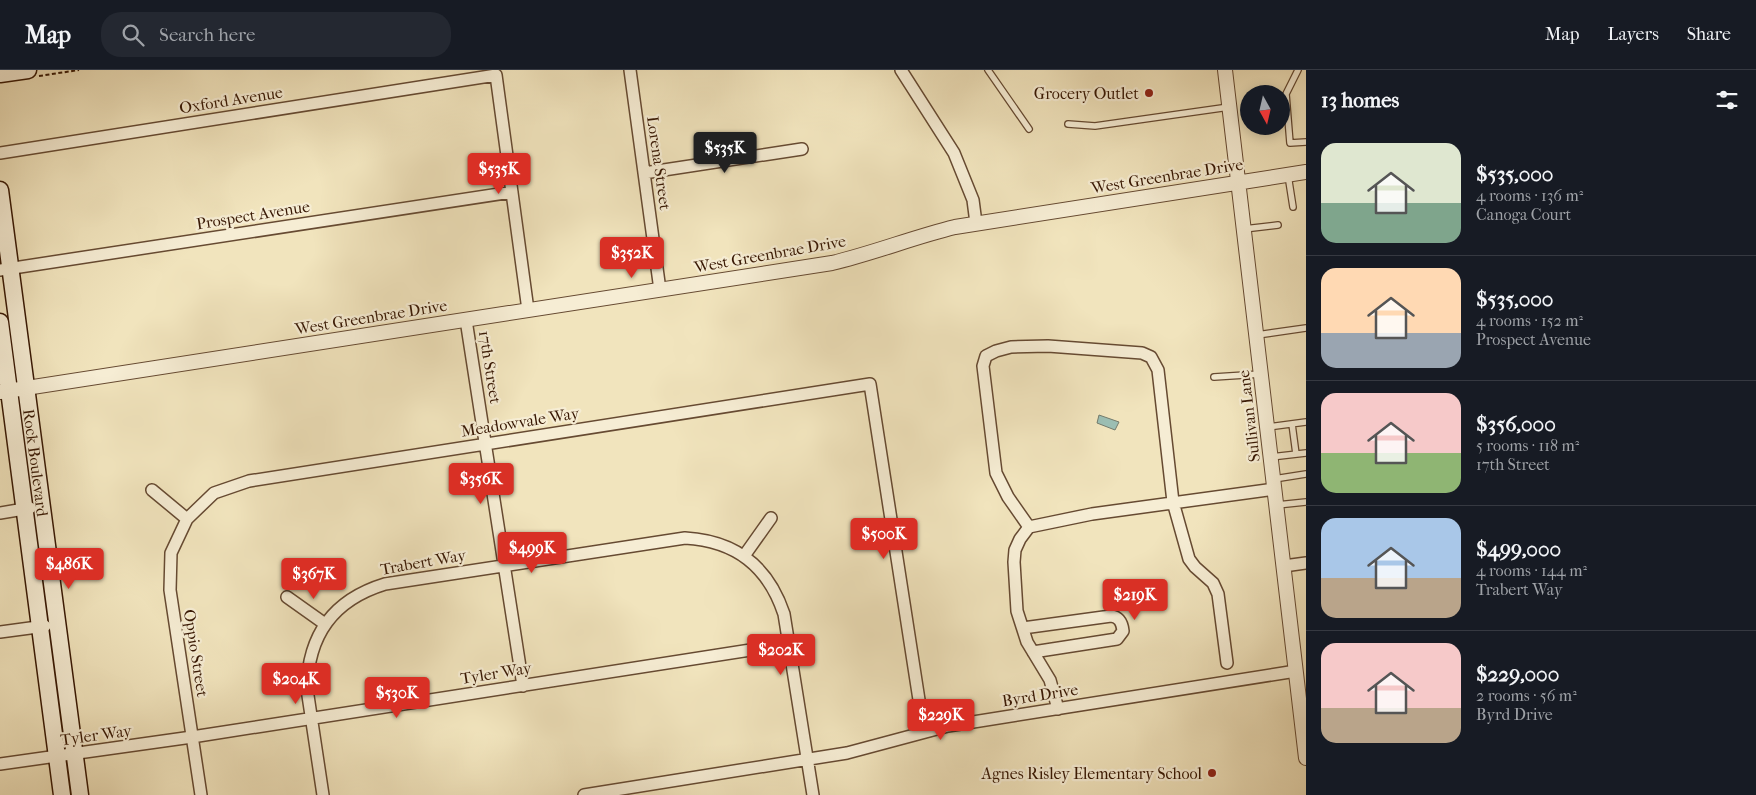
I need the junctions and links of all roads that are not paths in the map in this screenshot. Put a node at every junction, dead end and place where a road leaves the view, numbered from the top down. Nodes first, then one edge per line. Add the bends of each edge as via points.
1 (28, 70) edge
2 (630, 70) edge
3 (901, 70) edge
4 (988, 70) edge
5 (1225, 70) edge
6 (1298, 70) edge
7 (0, 74) edge
8 (1230, 107) junction
9 (1068, 124) dead end
10 (1029, 129) dead end
11 (1306, 142) edge
12 (802, 149) dead end
13 (0, 153) edge
14 (1306, 172) edge
15 (644, 174) junction
16 (1288, 174) junction
17 (1238, 182) junction
18 (0, 190) edge
19 (512, 192) junction
20 (1293, 207) dead end
21 (976, 223) junction
22 (1278, 225) dead end
23 (1244, 230) junction
24 (5, 270) edge
25 (660, 290) junction
26 (528, 310) junction
27 (466, 320) junction
28 (0, 322) edge
29 (1306, 328) edge
30 (1257, 335) junction
31 (1261, 374) junction
32 (1214, 377) dead end
33 (27, 388) junction
34 (5, 391) edge
35 (1306, 422) edge
36 (1292, 424) junction
37 (1268, 427) junction
38 (485, 444) junction
39 (1306, 453) edge
40 (1296, 454) junction
41 (1271, 457) junction
42 (1306, 474) edge
43 (1274, 484) junction
44 (152, 490) dead end
45 (1173, 502) junction
46 (1306, 502) edge
47 (1277, 505) junction
48 (42, 507) junction
49 (25, 509) junction
50 (0, 513) edge
51 (771, 518) dead end
52 (187, 519) junction
53 (1028, 528) junction
54 (744, 556) junction
55 (1306, 563) edge
56 (504, 565) junction
57 (1284, 566) junction
58 (287, 597) dead end
59 (58, 624) junction
60 (325, 624) junction
61 (40, 626) junction
62 (1023, 628) junction
63 (0, 632) edge
64 (790, 644) junction
65 (1033, 652) junction
66 (1227, 663) dead end
67 (1296, 671) junction
68 (523, 686) junction
69 (1058, 708) junction
70 (311, 719) junction
71 (924, 732) junction
72 (192, 737) junction
73 (1305, 740) edge
74 (75, 754) junction
75 (57, 757) junction
76 (1306, 758) edge
77 (808, 760) junction
78 (0, 764) edge
79 (62, 795) edge
80 (80, 795) edge
81 (202, 795) edge
82 (323, 795) edge
83 (584, 795) edge
84 (813, 795) edge

1 - 7 main road
2 - 15 street, Lorena Street
3 - 21 street via 954,153 972,200
4 - 10 lane
5 - 8 street, Sullivan Lane
6 - 11 lane via 1286,94 1290,143
8 - 9 lane via 1095,126
8 - 17 street, Sullivan Lane
12 - 15 street
13 - 19 street, Oxford Avenue via 496,75
14 - 16 street, West Greenbrae Drive
15 - 25 street, Lorena Street
16 - 17 street, West Greenbrae Drive
16 - 20 lane
17 - 21 street, West Greenbrae Drive
17 - 23 street, Sullivan Lane
18 - 24 main road, Rock Boulevard
19 - 24 street, Prospect Avenue
19 - 26 street
21 - 25 street, West Greenbrae Drive via 923,234 832,263
22 - 23 lane
23 - 30 street, Sullivan Lane
24 - 33 main road, Rock Boulevard
25 - 26 street, West Greenbrae Drive
26 - 27 street, West Greenbrae Drive
27 - 33 street, West Greenbrae Drive
27 - 38 street, 17th Street
28 - 34 main road, Rock Boulevard
29 - 30 lane
30 - 31 street, Sullivan Lane
31 - 32 lane
31 - 37 street, Sullivan Lane
33 - 34 street, West Greenbrae Drive
33 - 48 main road, Rock Boulevard
34 - 49 main road, Rock Boulevard
35 - 36 lane
36 - 37 lane
36 - 40 lane
37 - 41 street, Sullivan Lane
38 - 52 street, Meadowvale Way via 249,481 214,494
38 - 56 street, 17th Street
38 - 71 street, Meadowvale Way via 870,384
39 - 40 lane
40 - 41 lane
41 - 43 street, Sullivan Lane
42 - 43 lane
43 - 45 street
43 - 47 street, Sullivan Lane
44 - 52 street
45 - 53 street
45 - 53 street via 1158,370 1150,357 1142,353 1048,346 1011,347 986,356 983,366 986,399 996,473
45 - 66 street via 1189,559 1213,583 1218,594
46 - 47 lane
47 - 57 street, Sullivan Lane
48 - 49 street
48 - 59 main road, Rock Boulevard
49 - 50 street
49 - 61 main road, Rock Boulevard
51 - 54 street
52 - 72 street, Oppio Street via 171,553 170,590
53 - 62 street via 1015,550 1014,562 1017,611
54 - 56 street, Trabert Way via 716,542 685,538
54 - 64 street, Trabert Way via 772,585 784,614
55 - 57 street
56 - 60 street, Trabert Way via 370,588 340,607
56 - 68 street, 17th Street
57 - 67 street, Sullivan Lane
58 - 60 street
59 - 61 street
59 - 74 main road, Rock Boulevard
60 - 70 street, Trabert Way via 316,640 307,672
61 - 63 street
61 - 75 main road, Rock Boulevard
62 - 65 street
62 - 65 street via 1111,616 1123,624 1124,631 1117,639
64 - 68 street, Tyler Way
64 - 77 street, Trabert Way
65 - 69 street via 1047,673
67 - 69 street, Byrd Drive
67 - 73 street, Sullivan Lane
68 - 70 street, Tyler Way
69 - 71 street, Byrd Drive
70 - 72 street, Tyler Way
70 - 82 street, Trabert Way
71 - 77 street, Byrd Drive
72 - 74 street, Tyler Way
72 - 81 street, Oppio Street
73 - 76 street, Sullivan Lane
74 - 75 street, Tyler Way
74 - 80 main road, Rock Boulevard
75 - 78 street, Tyler Way
75 - 79 main road, Rock Boulevard
77 - 83 street, Byrd Drive
77 - 84 street, Trabert Way

